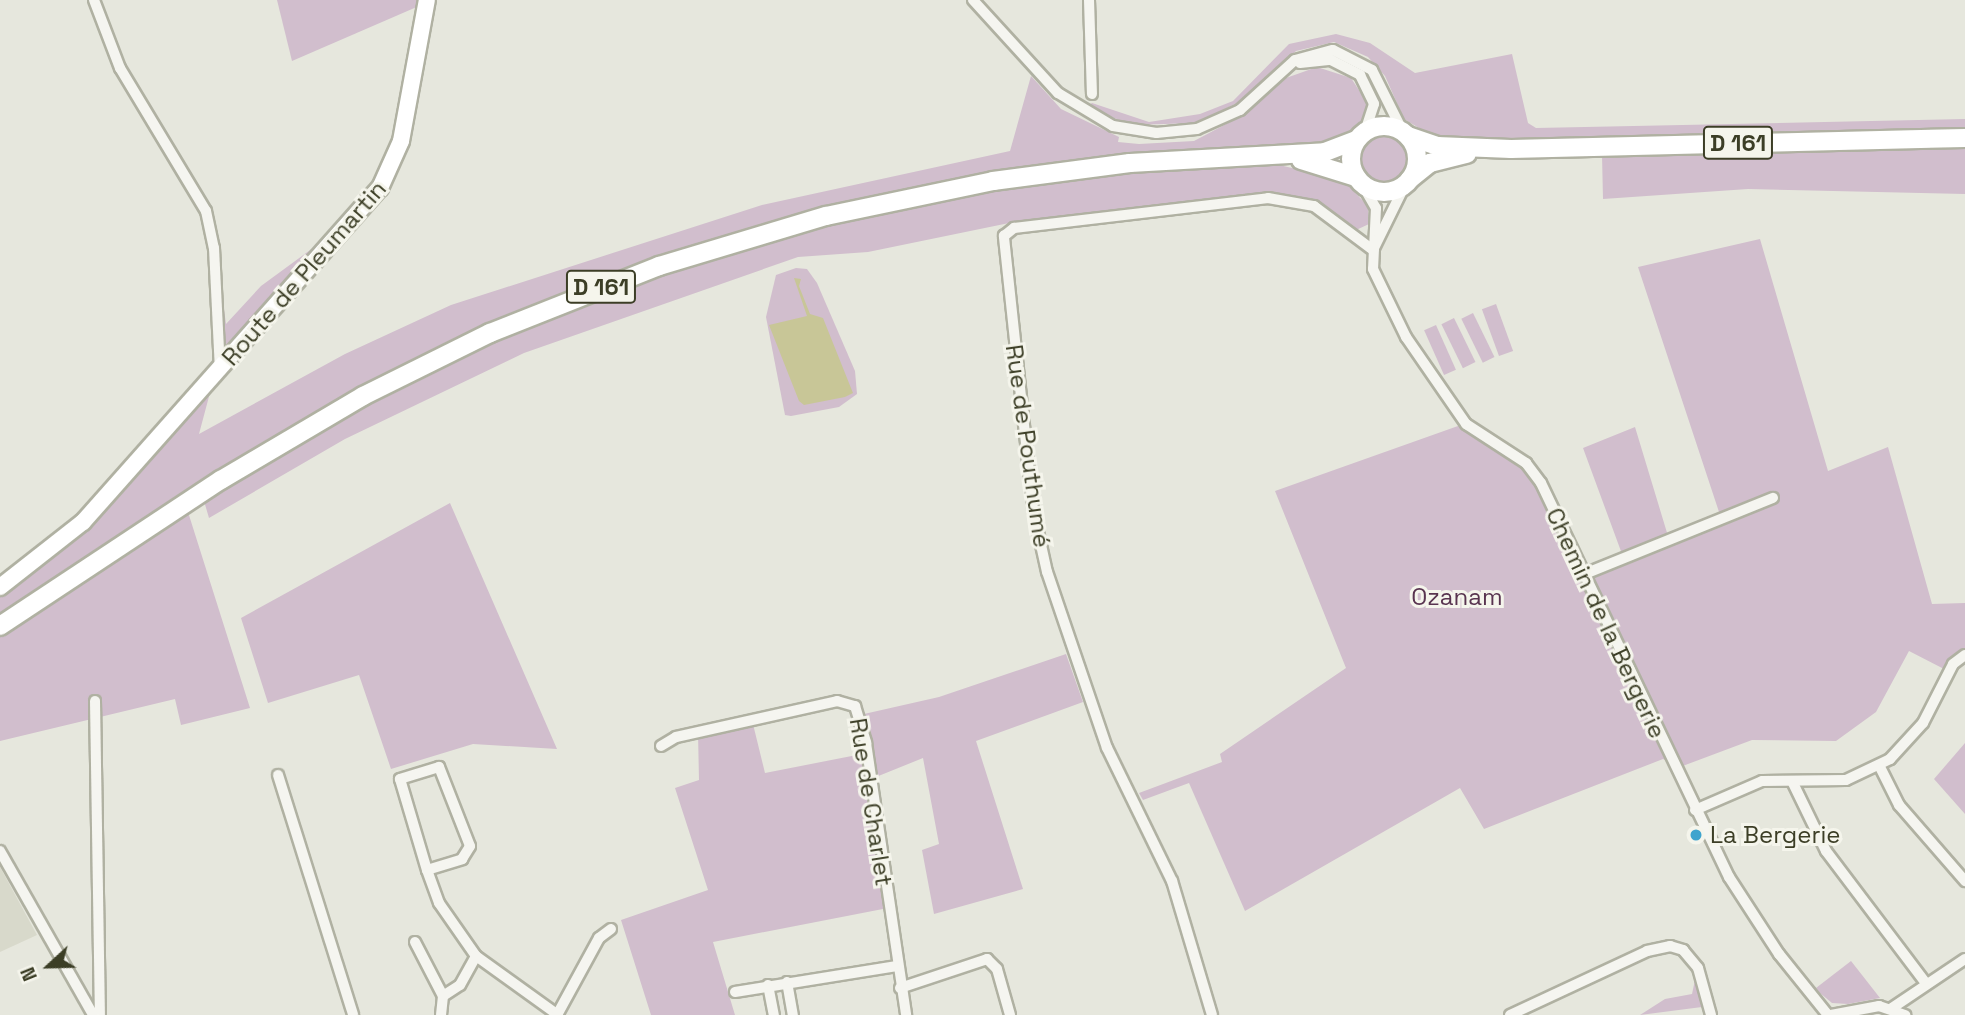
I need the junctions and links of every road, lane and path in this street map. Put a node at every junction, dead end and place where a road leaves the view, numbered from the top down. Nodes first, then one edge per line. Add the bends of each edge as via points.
1 (94, 0) edge
2 (426, 0) edge
3 (973, 0) edge
4 (1089, 0) edge
5 (1285, 70) junction
6 (1093, 93) dead end
7 (1405, 134) junction
8 (1360, 136) junction
9 (1965, 138) edge
10 (1511, 149) junction
11 (1278, 155) junction
12 (1359, 181) junction
13 (1407, 182) junction
14 (1373, 250) junction
15 (220, 370) junction
16 (1773, 498) dead end
17 (1582, 575) junction
18 (0, 587) edge
19 (0, 626) edge
20 (1965, 655) edge
21 (95, 701) dead end
22 (661, 746) dead end
23 (1879, 765) junction
24 (278, 775) dead end
25 (1792, 781) junction
26 (1695, 810) junction
27 (0, 851) edge
28 (427, 870) junction
29 (1965, 881) edge
30 (611, 929) dead end
31 (415, 942) dead end
32 (476, 956) junction
33 (1965, 959) edge
34 (897, 966) junction
35 (787, 982) junction
36 (1926, 983) junction
37 (768, 985) junction
38 (900, 988) junction
39 (735, 992) dead end
40 (443, 996) junction
41 (1892, 1008) junction
42 (93, 1015) edge
43 (100, 1015) edge
44 (352, 1015) edge
45 (441, 1015) edge
46 (557, 1015) edge
47 (774, 1015) edge
48 (793, 1015) edge
49 (906, 1015) edge
50 (1010, 1015) edge
51 (1212, 1015) edge
52 (1510, 1015) edge
53 (1711, 1015) edge
54 (1829, 1015) edge
55 (1905, 1015) edge

1 - 15 street via 120,68 206,211 214,248
2 - 15 main road, Route de Pleumartin via 401,141 388,176 348,229
3 - 5 street via 1067,101 1128,130 1171,133 1216,122 1249,103
4 - 6 street
5 - 7 street via 1321,51 1360,60 1380,79
5 - 8 street via 1320,59 1353,71 1374,98
7 - 8 main road via 1387,126
7 - 10 main road, D 161 via 1443,147
7 - 13 main road via 1417,157
8 - 11 main road, D 161 via 1331,151
8 - 12 main road via 1350,156
9 - 10 main road, D 161
10 - 13 main road, D 161 via 1436,161
11 - 12 main road, D 161
11 - 19 main road, D 161 via 1087,167 915,195 761,234 610,284 478,338 321,419
12 - 13 main road via 1381,192
12 - 14 street, Chemin de la Bergerie via 1376,208
13 - 14 street
14 - 17 street, Chemin de la Bergerie via 1373,269 1424,366 1466,424 1526,463
14 - 51 street, Rue de Pouthumé via 1309,204 1268,198 1014,228 1004,236 1033,509 1047,572 1107,748 1172,881
15 - 18 main road, Route de Pleumartin via 75,529
16 - 17 street
17 - 26 street, Chemin de la Bergerie
20 - 23 street via 1954,664 1923,723
21 - 43 street
22 - 34 street, Rue de Charlet via 670,739 752,720 837,701 853,703 866,743
23 - 25 street via 1846,780
23 - 29 street via 1899,805
24 - 44 street
25 - 26 street via 1762,781
25 - 36 street via 1826,851
26 - 54 street, Chemin de la Bergerie via 1749,912
27 - 42 street
28 - 28 street via 400,779 439,767 470,846 462,859
28 - 32 street via 446,918
30 - 46 street via 599,939
31 - 40 street
32 - 40 street via 460,985
32 - 46 street
33 - 36 street
34 - 35 street
34 - 38 street, Rue de Charlet
35 - 37 street
35 - 48 street
36 - 41 street
37 - 39 street
37 - 47 street
38 - 49 street, Rue de Charlet
38 - 50 street via 988,959 995,966
40 - 45 street
41 - 54 street, Chemin de la Bergerie
41 - 55 street
52 - 53 street via 1647,951 1671,946 1683,950 1698,968

